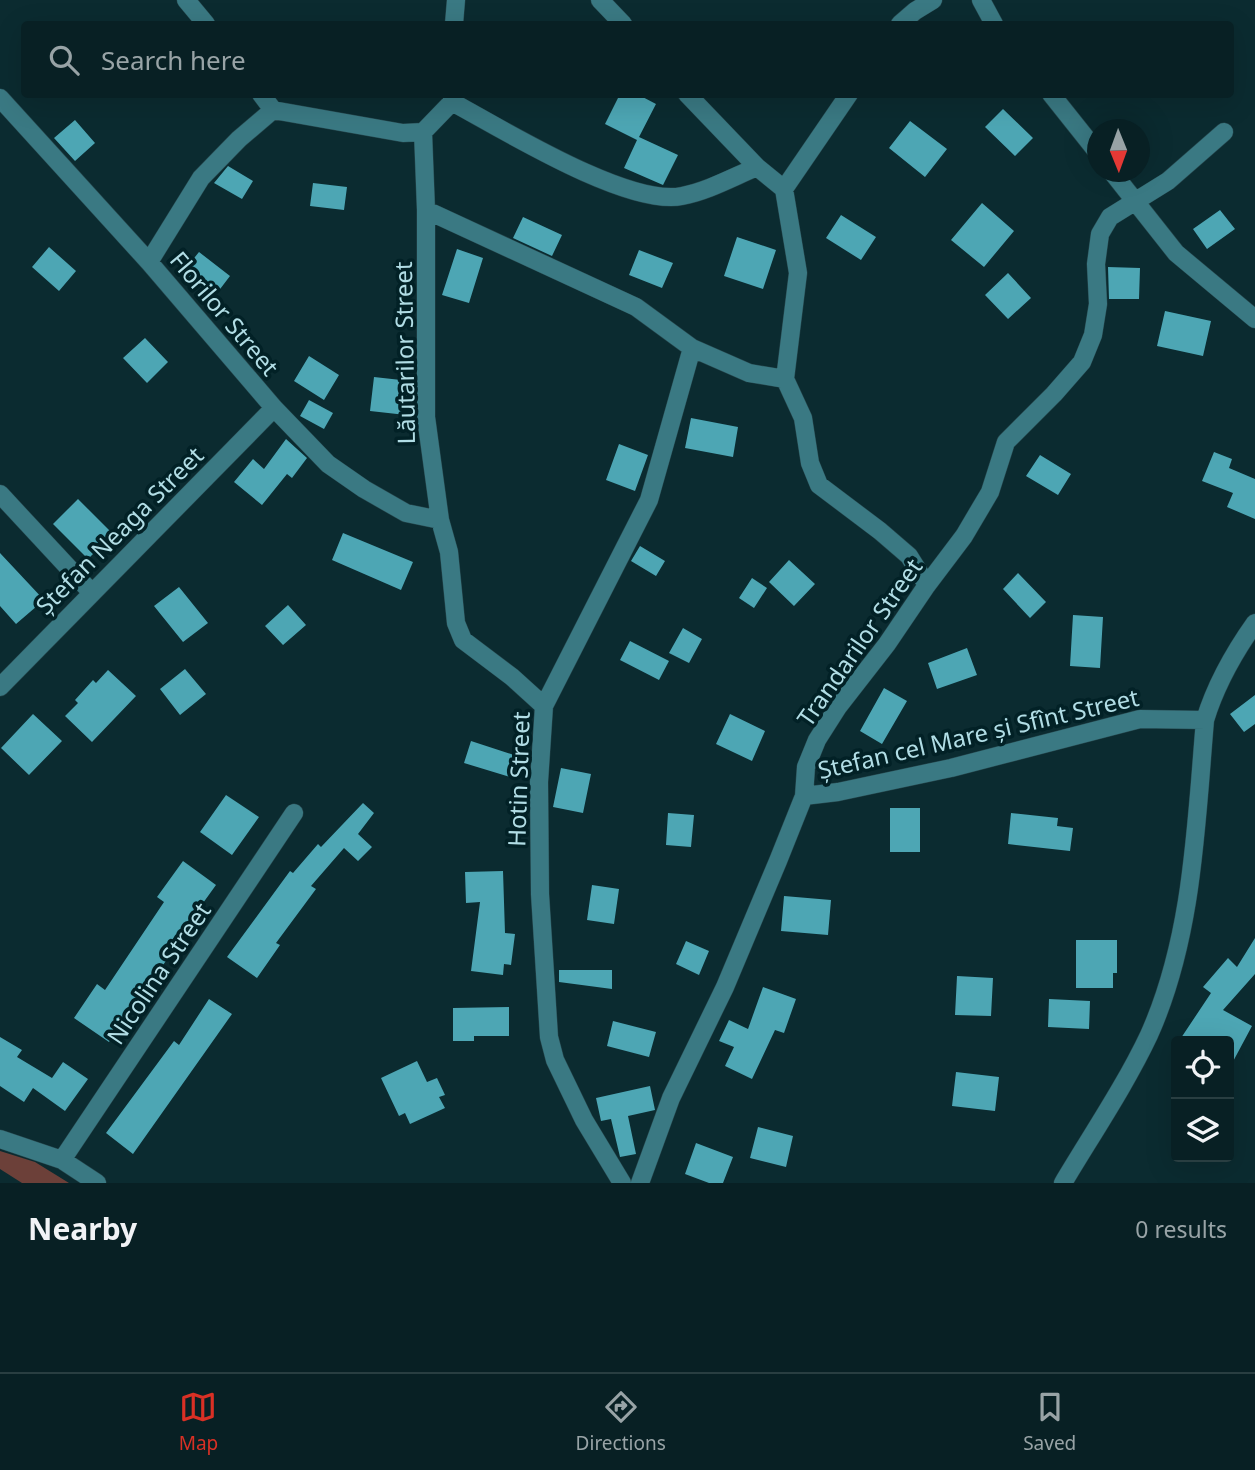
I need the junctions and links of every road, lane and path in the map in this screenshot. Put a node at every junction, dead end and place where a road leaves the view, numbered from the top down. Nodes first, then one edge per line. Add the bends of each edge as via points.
1 (186, 0) edge
2 (456, 0) edge
3 (600, 0) edge
4 (933, 0) edge
5 (981, 0) edge
6 (204, 21) edge
7 (454, 21) edge
8 (620, 21) edge
9 (903, 21) edge
10 (993, 21) edge
11 (0, 98) edge
12 (264, 98) edge
13 (452, 98) edge
14 (691, 98) edge
15 (846, 98) edge
16 (1054, 98) edge
17 (273, 110) junction
18 (423, 132) junction
19 (1224, 132) dead end
20 (1087, 140) edge
21 (757, 167) junction
22 (1120, 182) edge
23 (784, 189) junction
24 (1135, 202) junction
25 (426, 210) junction
26 (149, 262) junction
27 (1255, 319) edge
28 (692, 348) junction
29 (785, 379) junction
30 (274, 408) junction
31 (0, 494) edge
32 (440, 520) junction
33 (927, 585) junction
34 (92, 593) junction
35 (1255, 623) edge
36 (0, 687) edge
37 (544, 706) junction
38 (1205, 720) junction
39 (804, 796) junction
40 (294, 813) dead end
41 (0, 1139) edge
42 (62, 1160) junction
43 (97, 1183) edge
44 (622, 1183) edge
45 (640, 1183) edge
46 (1063, 1183) edge

1 - 6 street
2 - 7 street
3 - 8 street
4 - 9 street
5 - 10 street
11 - 26 street, Florilor Street
12 - 17 street
13 - 18 street
13 - 21 street via 542,152 645,195 680,197
14 - 21 street
15 - 23 street
16 - 20 street
17 - 18 street via 403,133
17 - 26 street via 201,178
18 - 25 street, Lăutarilor Street
19 - 24 street, Trandarilor Street via 1168,181
21 - 23 street
22 - 24 street
23 - 29 street via 798,272
24 - 27 street via 1176,253
24 - 33 street, Trandarilor Street via 1110,217 1100,234 1098,304 1082,362 1006,442 990,492
25 - 28 street via 636,307
25 - 32 street, Lăutarilor Street via 426,417
26 - 30 street, Florilor Street
28 - 29 street via 749,373
28 - 37 street, Hotin Street via 649,500
29 - 33 street via 803,418 810,463 819,485 909,556
30 - 32 street, Florilor Street via 328,464 364,489 406,513
30 - 34 street, Ștefan Neaga Street
31 - 34 street
32 - 37 street, Lăutarilor Street via 449,552 456,623 463,640
33 - 39 street, Trandarilor Street via 817,740 806,767
34 - 36 street, Ștefan Neaga Street
35 - 38 street via 1230,659
37 - 44 street, Hotin Street via 540,894 549,1037 584,1120
38 - 39 street, Ștefan cel Mare și Sfînt Street via 1140,719 951,768
38 - 46 street via 1187,902 1169,981 1149,1035
39 - 45 street, Trandarilor Street via 725,987 671,1098
40 - 42 street, Nicolina Street
41 - 42 street
42 - 43 street

